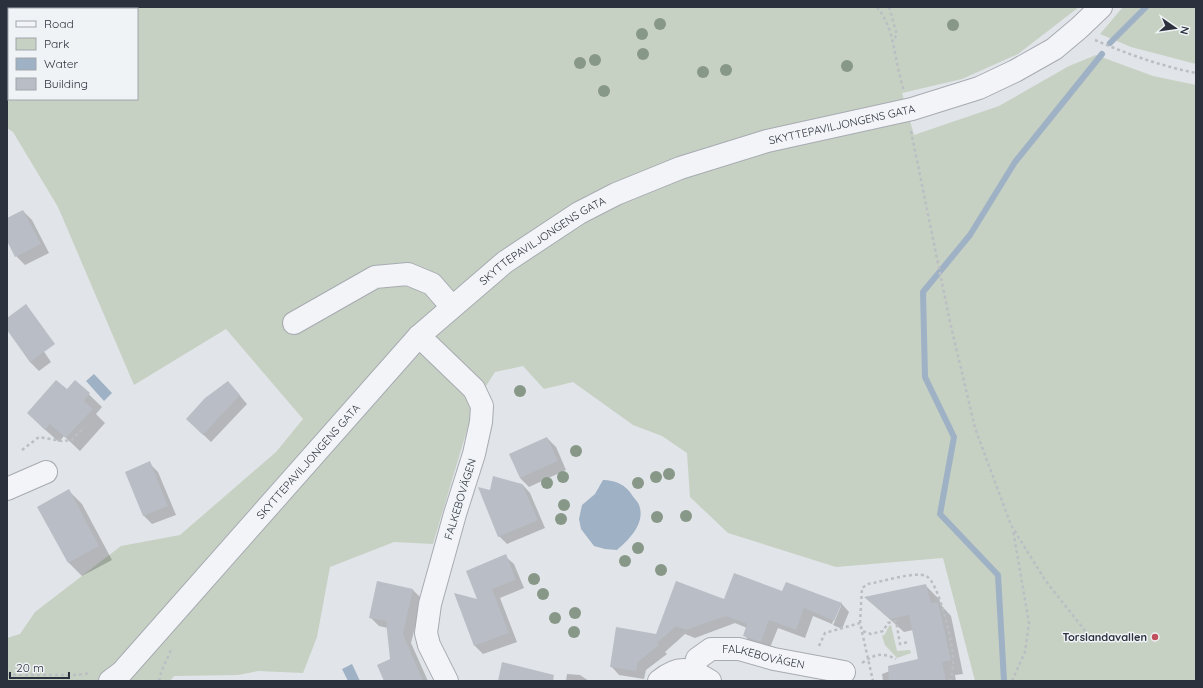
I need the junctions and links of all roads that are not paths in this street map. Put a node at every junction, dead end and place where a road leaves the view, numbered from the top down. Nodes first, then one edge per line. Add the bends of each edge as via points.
1 (1101, 7) edge
2 (452, 307) junction
3 (294, 323) dead end
4 (419, 336) junction
5 (46, 472) dead end
6 (7, 489) edge
7 (844, 672) road end
8 (702, 676) edge
9 (109, 678) edge
10 (447, 681) edge
11 (659, 681) edge

1 - 2 street, SKYTTEPAVILJONGENS GATA via 1054,49 979,88 912,109 767,142 680,168 616,194 579,213 505,262
2 - 3 street via 432,284 408,274 375,277
2 - 4 street, SKYTTEPAVILJONGENS GATA
4 - 9 street, SKYTTEPAVILJONGENS GATA via 147,644
4 - 10 street, FALKEBOVÄGEN via 474,389 482,406 474,454 455,514 429,611 426,633 429,645
5 - 6 street
7 - 8 street, FALKEBOVÄGEN via 740,649 711,649 697,659
8 - 11 street, FALKEBOVÄGEN via 681,669 670,672

